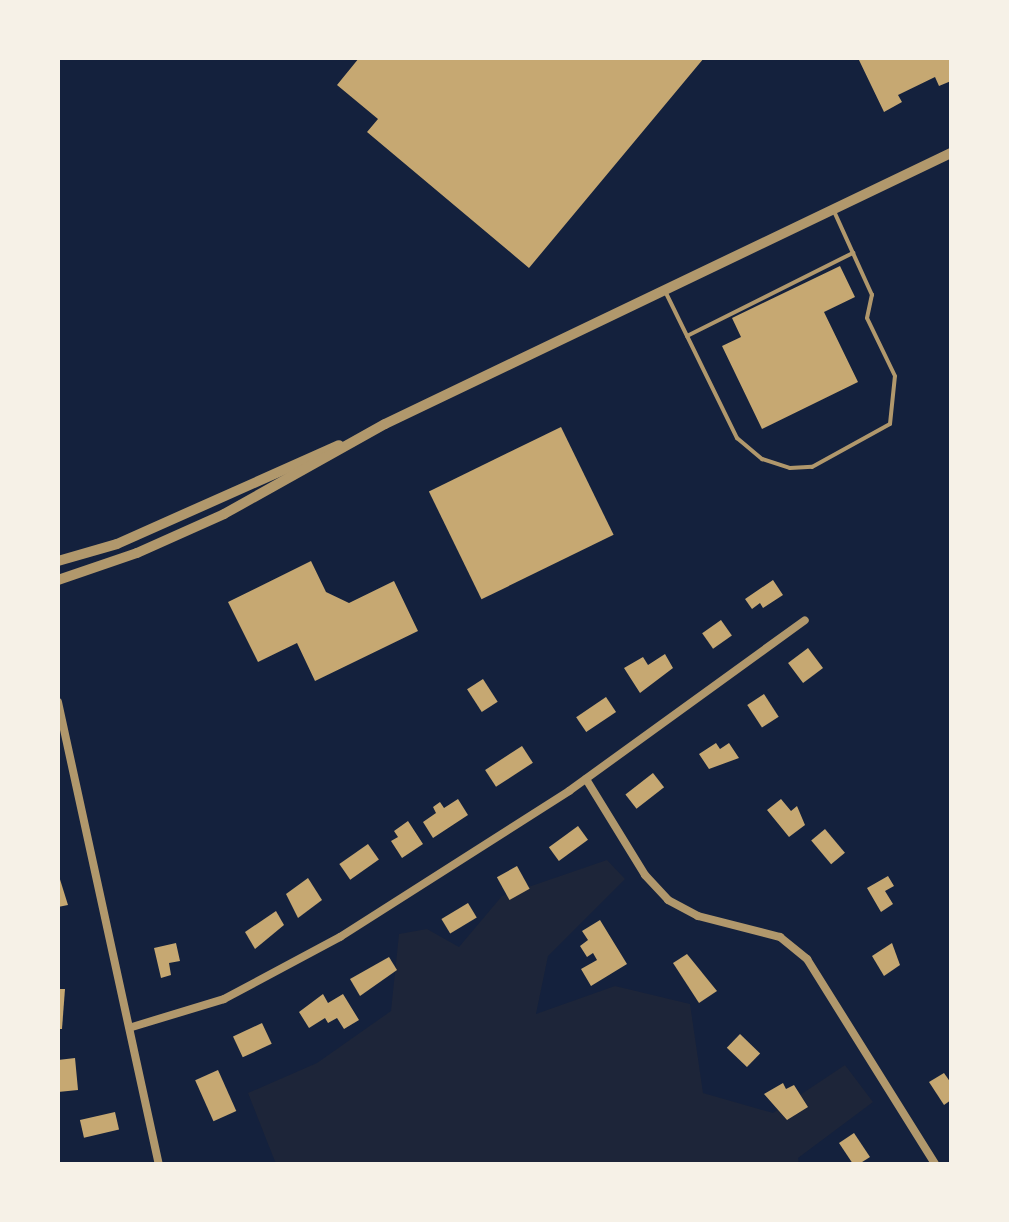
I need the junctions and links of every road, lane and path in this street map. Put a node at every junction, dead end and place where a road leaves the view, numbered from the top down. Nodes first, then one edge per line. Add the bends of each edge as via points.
1 (951, 153) edge
2 (833, 209) junction
3 (853, 253) junction
4 (663, 289) junction
5 (687, 336) junction
6 (352, 440) junction
7 (58, 561) edge
8 (58, 580) edge
9 (805, 620) dead end
10 (58, 702) edge
11 (586, 779) junction
12 (132, 1027) junction
13 (159, 1164) edge
14 (935, 1164) edge

1 - 2 street
2 - 3 lane
2 - 4 street
3 - 5 lane
3 - 5 lane via 872,295 867,318 895,376 890,424 812,467 790,468 762,459 737,438
4 - 5 lane
4 - 6 street
6 - 7 street via 117,544
6 - 8 street via 224,514 137,553
9 - 11 street
10 - 12 street
11 - 12 street via 340,937 253,985
11 - 14 street via 645,875 668,900 698,916 780,937 807,959
12 - 13 street

